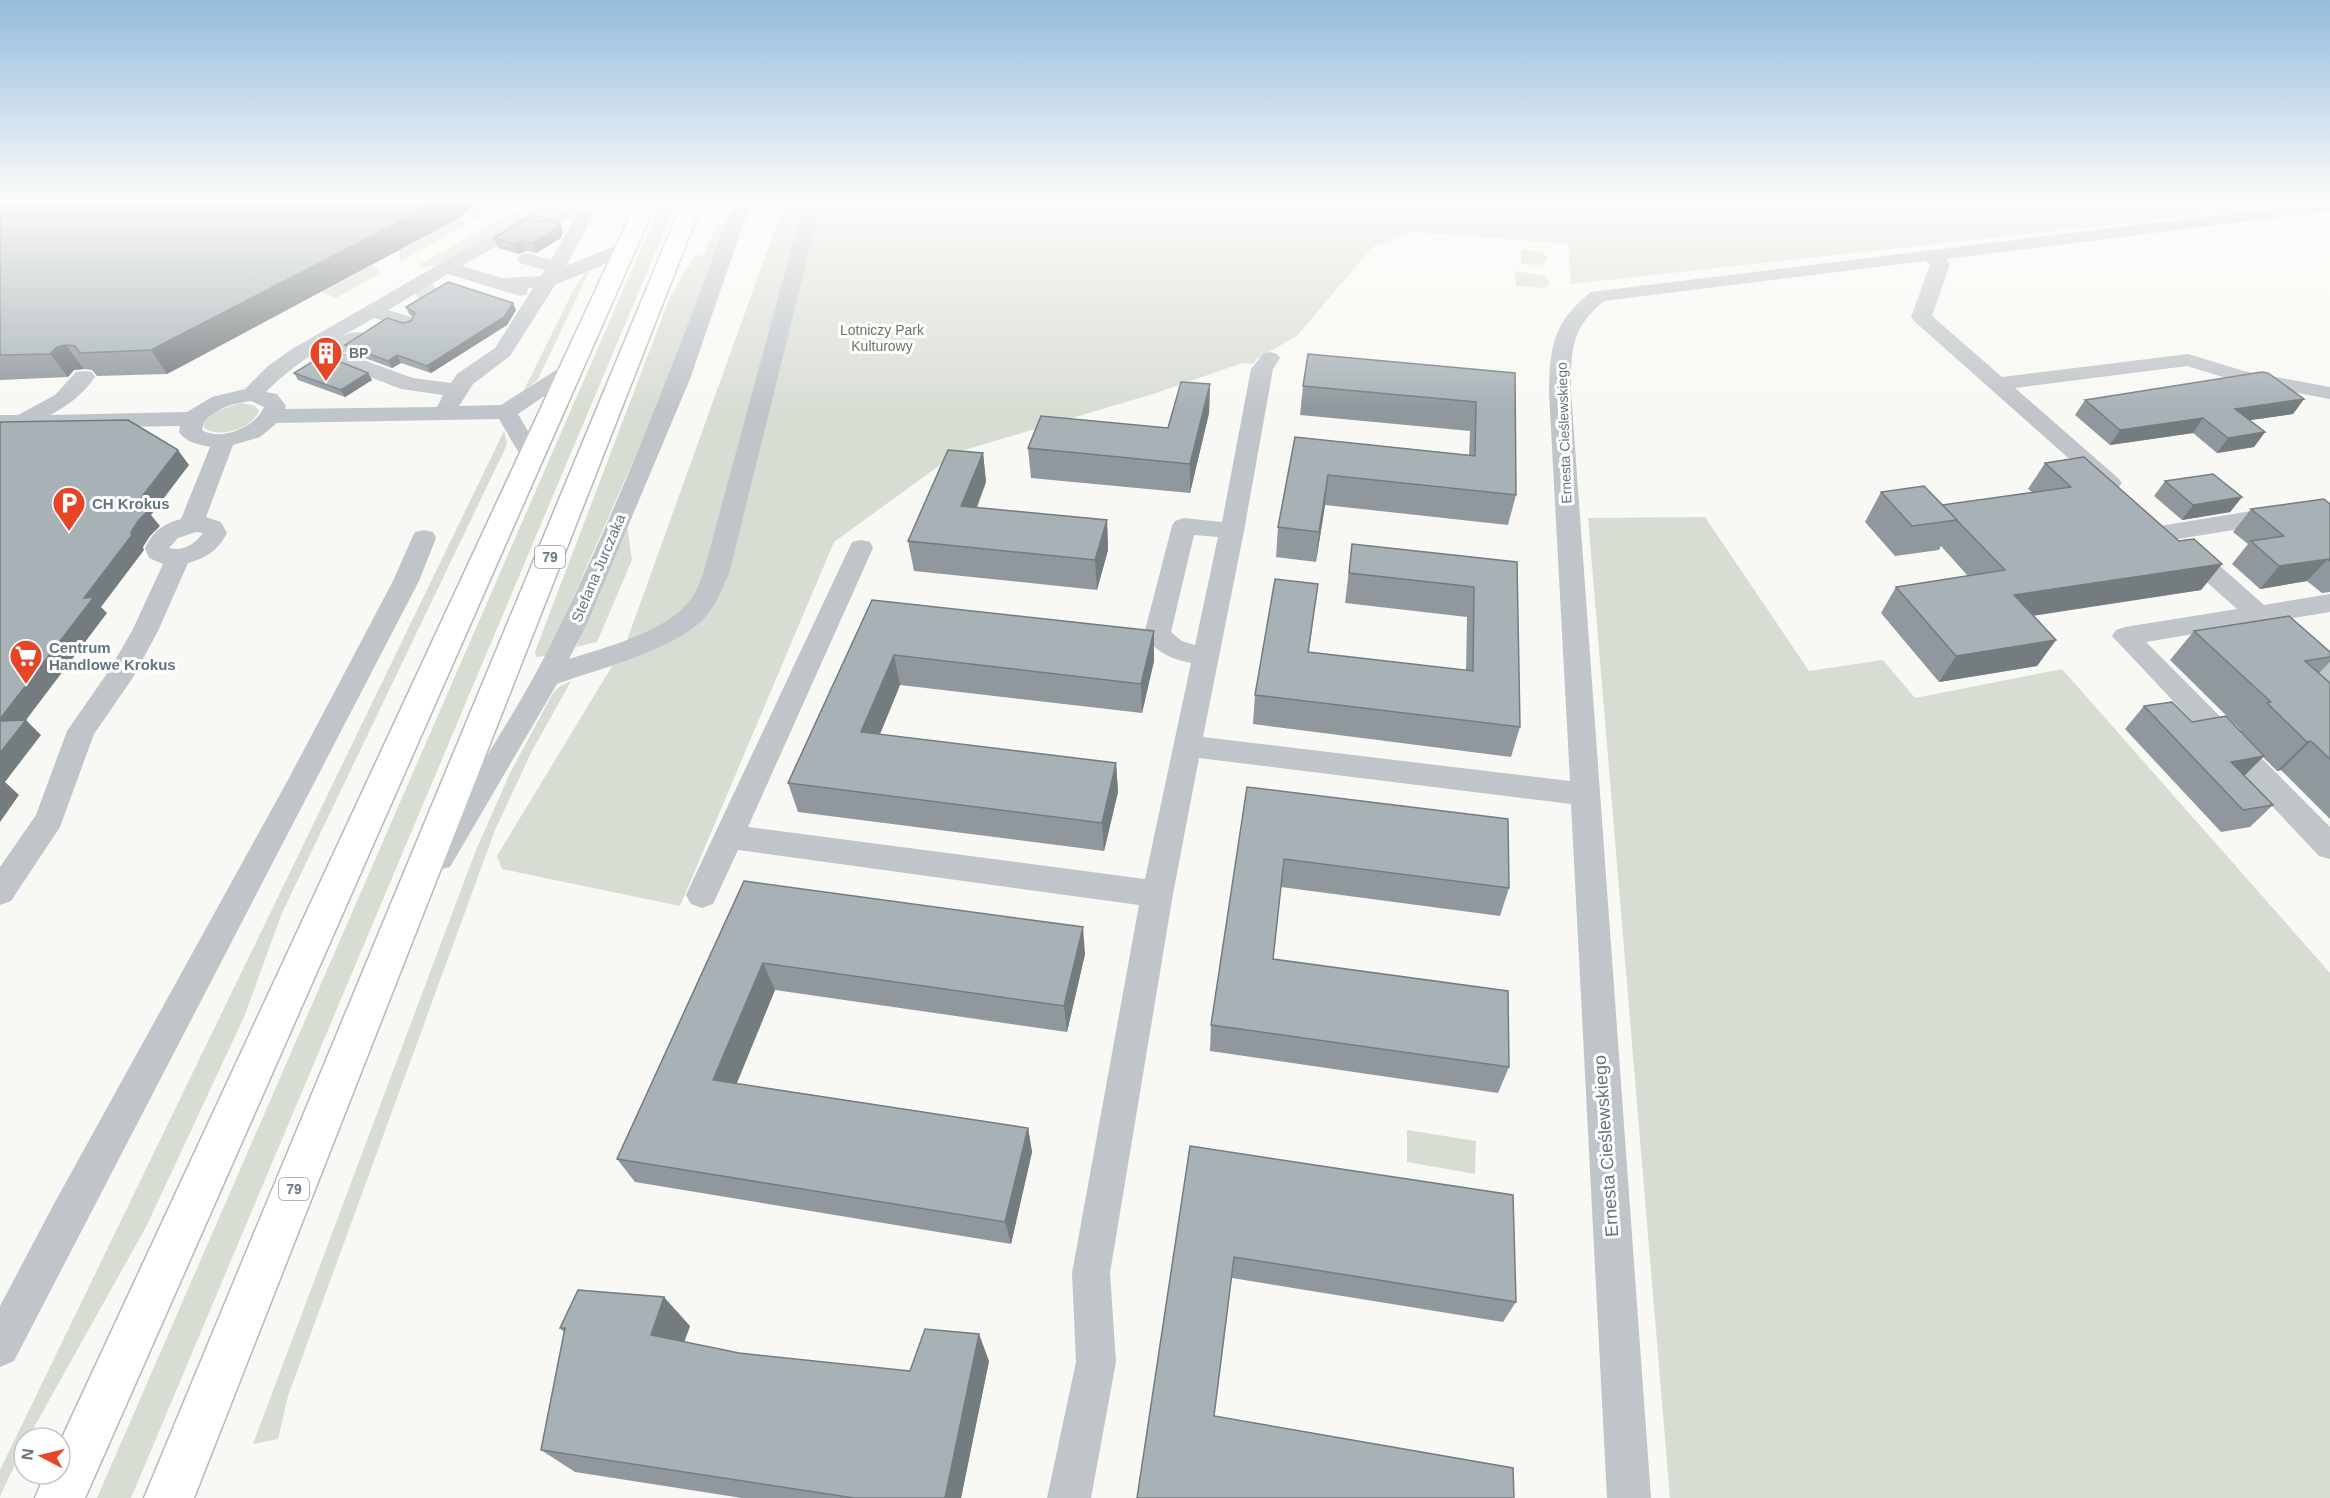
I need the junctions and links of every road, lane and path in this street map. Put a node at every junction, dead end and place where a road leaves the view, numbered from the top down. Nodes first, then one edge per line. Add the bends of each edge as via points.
1 (477, 271) edge
2 (477, 271) edge
3 (541, 271) edge
4 (546, 271) edge
5 (614, 271) edge
6 (665, 271) edge
7 (718, 271) edge
8 (790, 271) edge
9 (1801, 271) edge
10 (1937, 271) edge
11 (462, 284) junction
12 (485, 300) edge
13 (391, 317) junction
14 (477, 344) edge
15 (503, 352) junction
16 (1270, 358) dead end
17 (571, 369) junction
18 (84, 377) edge
19 (1997, 384) junction
20 (456, 390) junction
21 (2330, 393) edge
22 (251, 395) junction
23 (63, 400) junction
24 (445, 412) junction
25 (506, 412) junction
26 (272, 416) junction
27 (193, 419) junction
28 (80, 421) junction
29 (3, 422) edge
30 (224, 440) junction
31 (531, 455) junction
32 (2130, 502) edge
33 (2330, 515) edge
34 (1232, 531) junction
35 (424, 538) dead end
36 (861, 548) dead end
37 (2330, 603) edge
38 (2259, 615) junction
39 (1204, 656) junction
40 (547, 677) junction
41 (2330, 678) edge
42 (1186, 746) junction
43 (1584, 794) junction
44 (730, 837) junction
45 (2330, 848) edge
46 (0, 892) edge
47 (1157, 894) junction
48 (702, 895) dead end
49 (405, 914) junction
50 (0, 1347) edge
51 (60, 1498) edge
52 (169, 1498) edge
53 (1069, 1498) edge
54 (1629, 1498) edge

1 - 11 street
2 - 11 street
3 - 11 street
4 - 15 street
5 - 17 main road
6 - 49 main road, 79
7 - 40 street, Stefana Jurczaka via 679,379 573,626
8 - 40 street via 716,574 698,609 659,636
9 - 43 street, Ernesta Cieślewskiego via 1599,296 1580,309 1567,328 1561,350 1560,392
10 - 19 street via 1921,316
11 - 12 street
11 - 13 street
11 - 13 street
13 - 20 street via 328,354 345,370
13 - 22 street via 282,364
14 - 15 street
15 - 20 street
16 - 34 street via 1262,369
17 - 25 street
17 - 31 main road
18 - 23 street
19 - 21 street via 2188,360 2239,376
19 - 32 street
20 - 24 street
22 - 26 street via 273,402
22 - 27 street via 218,402
23 - 28 street via 63,409
23 - 29 street via 29,417
24 - 25 street
24 - 26 street
25 - 31 street
26 - 30 street via 257,429
27 - 28 street
27 - 30 street via 189,428 193,436
28 - 29 street
30 - 46 street via 191,525 212,527 214,537 201,550 164,546 145,630 118,679 81,731 49,819
31 - 51 main road
33 - 38 street via 2300,511 2157,525
34 - 39 street
34 - 39 street via 1184,526 1157,634 1177,652
35 - 50 street via 410,573 300,784
36 - 44 street
37 - 38 street
38 - 41 street
38 - 45 street via 2125,636
39 - 42 street
40 - 49 street, Stefana Jurczaka
42 - 43 street
42 - 47 street
43 - 54 street, Ernesta Cieślewskiego
44 - 47 street
44 - 48 street
47 - 53 street via 1091,1274 1096,1362
49 - 52 main road, 79

